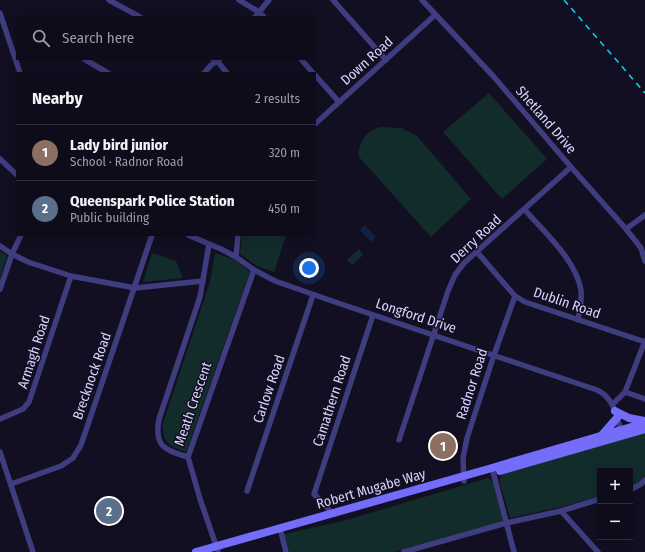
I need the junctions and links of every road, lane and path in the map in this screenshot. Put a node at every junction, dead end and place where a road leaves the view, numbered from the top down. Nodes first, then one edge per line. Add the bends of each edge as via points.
1 (109, 0) edge
2 (239, 0) edge
3 (269, 0) edge
4 (333, 0) edge
5 (422, 0) edge
6 (259, 12) junction
7 (0, 13) edge
8 (138, 16) edge
9 (256, 16) edge
10 (263, 16) edge
11 (435, 16) junction
12 (15, 51) edge
13 (17, 60) edge
14 (86, 60) edge
15 (217, 60) edge
16 (302, 60) edge
17 (386, 60) junction
18 (20, 72) edge
19 (106, 72) edge
20 (205, 72) edge
21 (226, 72) edge
22 (312, 72) edge
23 (316, 76) edge
24 (339, 102) junction
25 (316, 123) edge
26 (0, 159) edge
27 (571, 167) junction
28 (16, 174) edge
29 (525, 210) junction
30 (645, 215) edge
31 (626, 229) junction
32 (21, 236) edge
33 (152, 236) edge
34 (190, 236) edge
35 (238, 236) edge
36 (209, 244) junction
37 (0, 246) edge
38 (477, 252) junction
39 (12, 254) junction
40 (236, 257) junction
41 (645, 261) edge
42 (254, 270) junction
43 (71, 276) junction
44 (204, 281) junction
45 (135, 288) junction
46 (0, 289) edge
47 (313, 294) junction
48 (516, 296) junction
49 (373, 315) junction
50 (578, 320) junction
51 (433, 334) junction
52 (645, 341) edge
53 (494, 355) junction
54 (625, 392) junction
55 (645, 399) edge
56 (615, 411) junction
57 (0, 419) edge
58 (645, 422) edge
59 (622, 430) junction
60 (641, 430) edge
61 (603, 439) junction
62 (399, 440) dead end
63 (0, 452) edge
64 (188, 457) junction
65 (492, 471) junction
66 (464, 479) junction
67 (11, 484) junction
68 (644, 484) edge
69 (633, 489) edge
70 (247, 491) dead end
71 (597, 500) edge
72 (561, 510) junction
73 (332, 513) junction
74 (506, 523) junction
75 (281, 530) junction
76 (429, 545) junction
77 (216, 550) edge
78 (33, 552) edge
79 (196, 552) edge
80 (286, 552) edge
81 (404, 552) edge
82 (431, 552) edge
83 (514, 552) edge
84 (598, 552) edge

1 - 8 street
2 - 6 street
3 - 6 street
4 - 17 street
5 - 11 street, Shetland Drive
6 - 9 street
6 - 10 street
7 - 12 street
11 - 17 street, Down Road
11 - 27 street, Shetland Drive via 494,77
13 - 18 street
14 - 19 street
15 - 20 street
15 - 21 street
16 - 22 street
17 - 24 street, Down Road
23 - 24 street
24 - 25 street, Down Road
26 - 28 street
27 - 29 street, Derry Road
27 - 31 street, Shetland Drive
29 - 38 street, Derry Road
29 - 50 street via 562,252 577,275 581,291
30 - 31 street
31 - 41 street, Shetland Drive via 641,248
32 - 39 street
33 - 45 street, Brecknock Road
34 - 36 street, Longford Drive
35 - 40 street
36 - 40 street, Longford Drive
36 - 44 street, Meath Crescent
37 - 39 street
38 - 48 street, Dublin Road
38 - 51 street, Derry Road via 455,274
39 - 43 street
39 - 46 street
40 - 42 street, Longford Drive
42 - 47 street, Longford Drive via 270,279
42 - 64 street, Meath Crescent
43 - 45 street
43 - 57 street, Armagh Road via 29,402 19,411
44 - 45 street
44 - 64 street, Meath Crescent via 157,428 160,442 168,451
45 - 67 street, Brecknock Road via 78,452 68,463
47 - 49 street, Longford Drive
47 - 70 street, Carlow Road
48 - 50 street, Dublin Road via 531,305
48 - 53 street, Radnor Road
49 - 51 street, Longford Drive
49 - 73 street, Camathern Road via 314,494
50 - 52 street, Dublin Road
51 - 53 street, Longford Drive
51 - 62 street, Derry Road
52 - 54 street
53 - 56 street, Longford Drive via 597,390 609,398
53 - 66 street, Radnor Road via 463,454
54 - 55 street
54 - 56 street
56 - 58 main road
56 - 59 street, Longford Drive
56 - 61 main road
58 - 59 main road, Robert Mugabe Way
59 - 60 street
59 - 61 main road, Robert Mugabe Way
60 - 61 main road, Robert Mugabe Way
61 - 65 main road, Robert Mugabe Way
63 - 67 street
64 - 77 street
65 - 66 main road, Robert Mugabe Way
65 - 74 street
66 - 73 main road, Robert Mugabe Way
66 - 75 main road, Robert Mugabe Way
67 - 78 street
68 - 69 street
71 - 72 street
72 - 74 street
72 - 84 street
73 - 75 main road, Robert Mugabe Way
74 - 76 street
74 - 83 street
75 - 77 main road, Robert Mugabe Way
75 - 80 street
76 - 81 street
76 - 82 street
77 - 79 main road, Robert Mugabe Way

